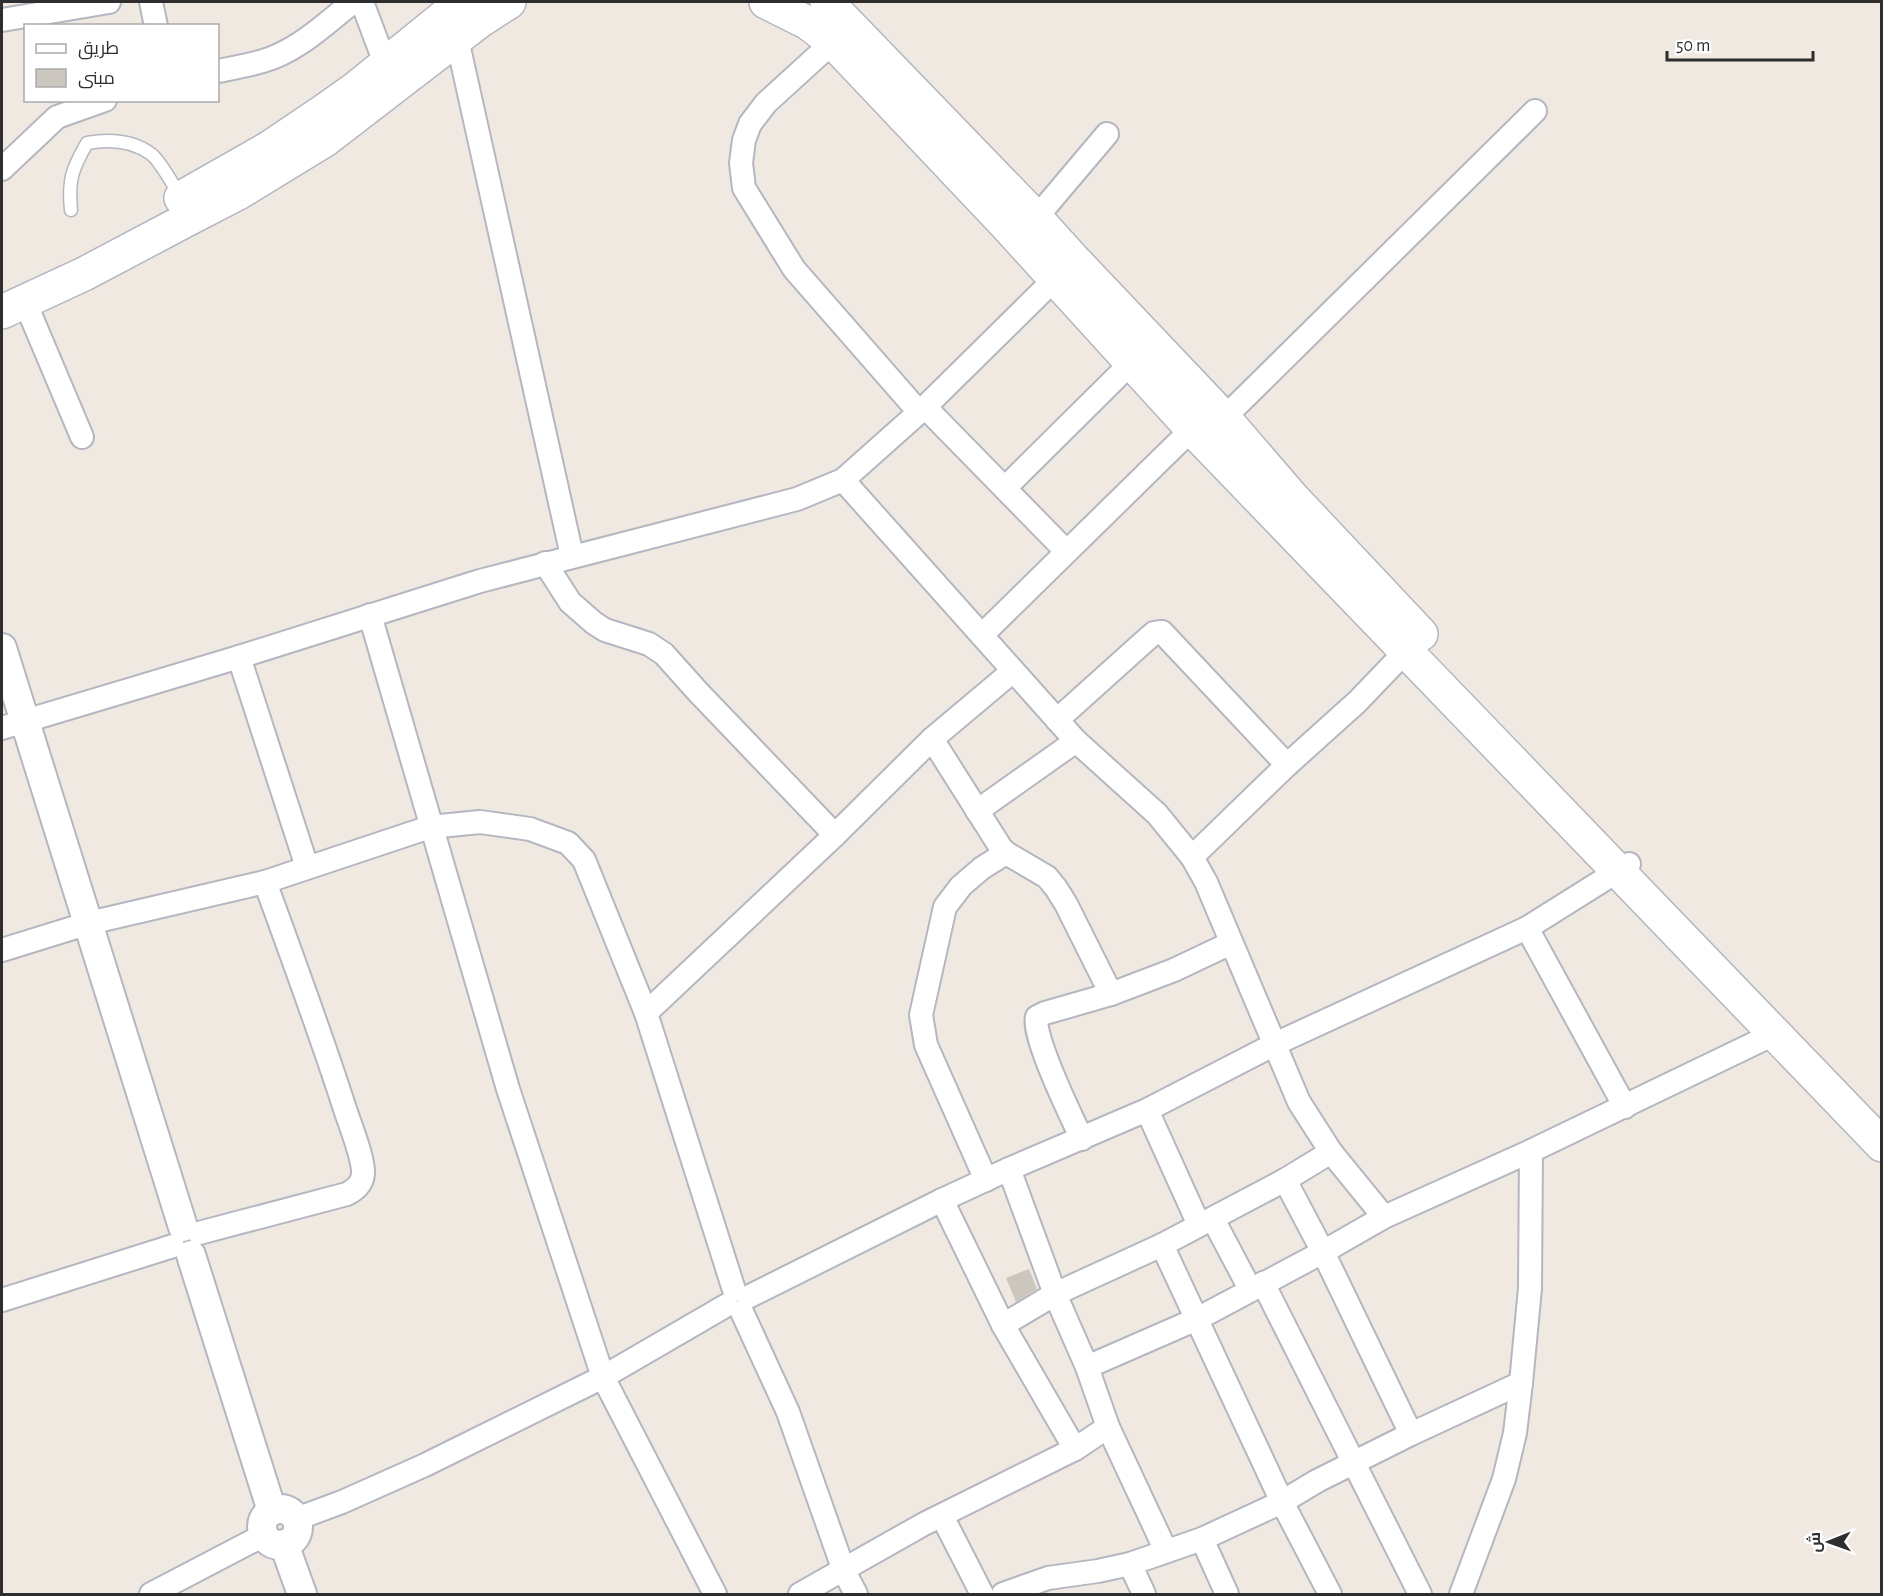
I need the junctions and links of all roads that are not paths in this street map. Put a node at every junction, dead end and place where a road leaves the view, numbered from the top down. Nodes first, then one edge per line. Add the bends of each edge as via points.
1 (109, 2) edge
2 (151, 2) edge
3 (353, 2) edge
4 (362, 2) edge
5 (462, 2) edge
6 (509, 2) edge
7 (766, 2) edge
8 (827, 2) edge
9 (2, 20) edge
10 (27, 21) edge
11 (156, 24) edge
12 (457, 39) junction
13 (833, 42) junction
14 (385, 63) junction
15 (219, 71) edge
16 (94, 102) edge
17 (54, 109) edge
18 (1535, 111) dead end
19 (1107, 134) dead end
20 (2, 169) edge
21 (182, 198) junction
22 (71, 210) dead end
23 (1036, 218) junction
24 (1065, 270) junction
25 (9, 301) edge
26 (1131, 363) junction
27 (922, 410) junction
28 (1224, 418) junction
29 (1192, 429) junction
30 (82, 437) dead end
31 (843, 480) junction
32 (1005, 488) junction
33 (1066, 551) junction
34 (572, 556) junction
35 (545, 563) junction
36 (370, 615) junction
37 (982, 635) junction
38 (2, 648) edge
39 (1406, 651) junction
40 (239, 657) junction
41 (1013, 671) junction
42 (1057, 720) junction
43 (13, 725) edge
44 (932, 739) junction
45 (1076, 741) junction
46 (1287, 765) junction
47 (976, 811) junction
48 (430, 827) junction
49 (835, 835) junction
50 (1006, 854) junction
51 (1192, 857) junction
52 (307, 867) junction
53 (1624, 868) junction
54 (265, 882) junction
55 (89, 923) junction
56 (1527, 928) junction
57 (1232, 944) junction
58 (2, 950) edge
59 (1111, 994) junction
60 (646, 1013) junction
61 (1774, 1034) junction
62 (1275, 1044) junction
63 (1625, 1107) junction
64 (1147, 1110) junction
65 (1881, 1120) edge
66 (1082, 1139) junction
67 (1881, 1145) edge
68 (1531, 1151) junction
69 (1331, 1152) junction
70 (1009, 1169) junction
71 (986, 1180) junction
72 (1285, 1180) junction
73 (942, 1200) junction
74 (1384, 1217) junction
75 (1206, 1222) junction
76 (186, 1240) junction
77 (1162, 1245) junction
78 (1323, 1252) junction
79 (1256, 1286) junction
80 (1055, 1294) junction
81 (2, 1300) edge
82 (738, 1301) junction
83 (1197, 1318) junction
84 (1003, 1325) junction
85 (1087, 1367) junction
86 (603, 1377) junction
87 (1521, 1383) junction
88 (1108, 1427) junction
89 (1411, 1434) junction
90 (1075, 1449) junction
91 (1353, 1464) junction
92 (1282, 1502) junction
93 (942, 1516) junction
94 (279, 1527) junction
95 (1202, 1539) junction
96 (1166, 1551) junction
97 (1130, 1564) junction
98 (844, 1571) junction
99 (152, 1594) edge
100 (303, 1594) edge
101 (715, 1594) edge
102 (800, 1594) edge
103 (856, 1594) edge
104 (982, 1594) edge
105 (1003, 1594) edge
106 (1144, 1594) edge
107 (1227, 1594) edge
108 (1330, 1594) edge
109 (1420, 1594) edge
110 (1461, 1594) edge

1 - 10 street
2 - 11 street
3 - 15 street via 293,47 265,61
4 - 14 street
5 - 14 main road
6 - 12 main road
7 - 13 main road via 808,22
8 - 23 main road
9 - 10 street
12 - 25 main road via 351,121 230,197 84,274
12 - 34 street
13 - 24 main road
13 - 27 street via 766,103 750,124 741,163 744,188 794,269
14 - 21 main road via 355,89 269,148
16 - 17 street
17 - 20 street
18 - 28 street
19 - 23 street
21 - 22 lane via 152,154 123,141 106,140 87,143 73,167
21 - 25 main road via 68,258
23 - 24 main road
24 - 26 main road
24 - 27 street
24 - 28 main road
25 - 30 street
26 - 29 main road
26 - 32 street
27 - 31 street
27 - 32 street
28 - 53 main road via 1292,497 1557,780
29 - 33 street
29 - 39 main road
31 - 34 street via 797,499
31 - 37 street
32 - 33 street
33 - 37 street
34 - 35 street
35 - 36 street
35 - 49 street via 570,602 594,623 649,644 664,654
36 - 40 street
36 - 48 street
37 - 41 street
38 - 43 street
39 - 46 street
39 - 53 main road
40 - 43 street
40 - 52 street
41 - 42 street
41 - 44 street
42 - 45 street
42 - 46 street via 1154,633 1162,632
43 - 55 street
44 - 47 street
44 - 49 street
45 - 47 street
45 - 51 street via 1156,814
46 - 51 street
47 - 50 street
48 - 52 street
48 - 60 street via 480,822 530,829 568,843 584,860
48 - 86 street via 508,1089
49 - 60 street
50 - 59 street via 1047,877 1056,888
50 - 71 street via 961,886 945,907 921,1015 926,1045
51 - 57 street
52 - 54 street
53 - 56 street
53 - 61 main road
53 - 65 main road
54 - 55 street
54 - 76 street via 316,1020 363,1176 356,1189 347,1194
55 - 58 street
55 - 76 street
56 - 62 street
56 - 63 street
57 - 59 street
57 - 62 street
59 - 66 street via 1036,1018 1035,1028 1044,1053
60 - 82 street
61 - 63 street
61 - 67 main road
62 - 64 street
62 - 69 street via 1299,1102
63 - 68 street
64 - 66 street
64 - 75 street
66 - 70 street
68 - 74 street
68 - 87 street via 1530,1288
69 - 72 street
69 - 74 street
70 - 71 street
70 - 80 street
71 - 73 street
72 - 75 street
72 - 78 street
73 - 82 street
73 - 84 street
74 - 78 street
75 - 77 street
75 - 79 street
76 - 81 street
76 - 94 street
77 - 80 street
77 - 83 street
78 - 79 street
78 - 89 street
79 - 83 street
79 - 91 street
80 - 84 street
80 - 85 street
82 - 86 street
82 - 98 street via 788,1412
83 - 85 street
83 - 92 street
84 - 90 street
85 - 88 street
86 - 94 street via 425,1465
86 - 101 street
87 - 89 street
87 - 110 street via 1504,1479
88 - 90 street
88 - 96 street
89 - 91 street
90 - 93 street
91 - 92 street
91 - 109 street
92 - 95 street
92 - 108 street
93 - 98 street
93 - 104 street
94 - 99 street
94 - 100 street
95 - 96 street
95 - 107 street
96 - 97 street
97 - 105 street via 1048,1578
97 - 106 street
98 - 102 street
98 - 103 street

